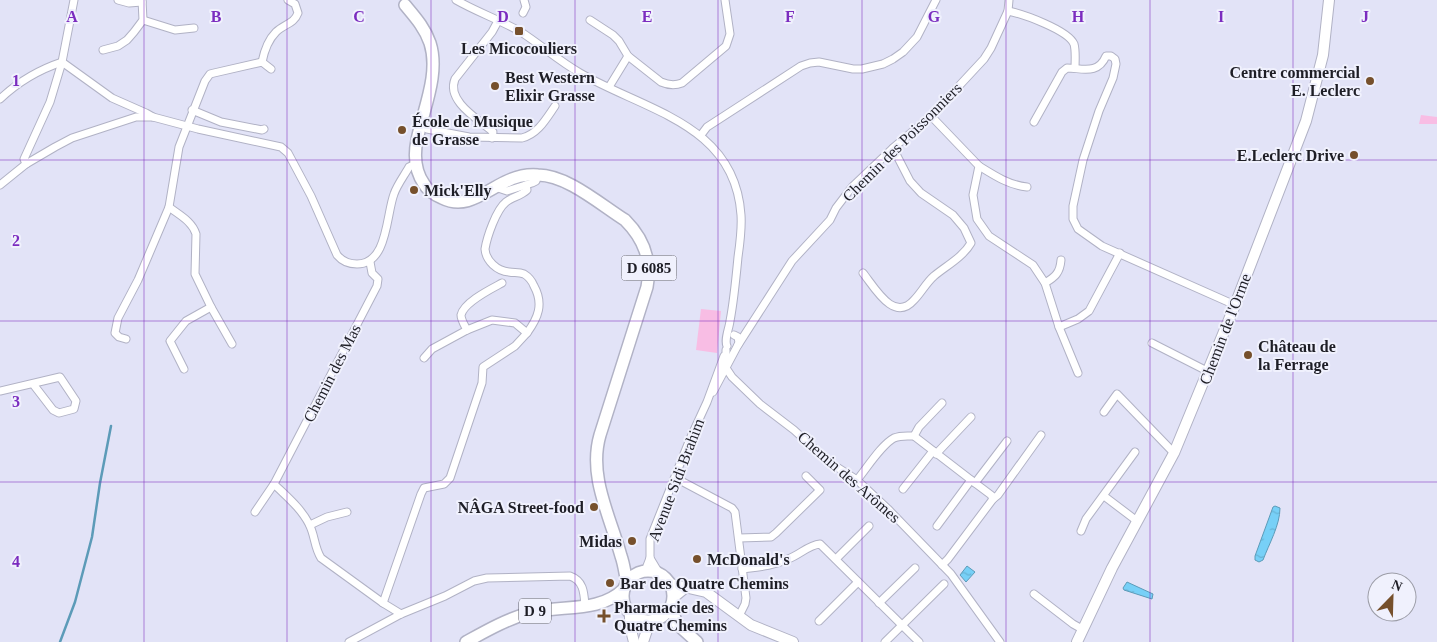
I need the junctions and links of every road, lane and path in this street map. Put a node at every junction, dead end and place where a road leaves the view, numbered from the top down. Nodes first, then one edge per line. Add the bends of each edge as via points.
1 (74, 0) edge
2 (118, 0) edge
3 (288, 0) edge
4 (456, 0) edge
5 (524, 0) edge
6 (725, 0) edge
7 (936, 0) edge
8 (1009, 0) edge
9 (1330, 0) edge
10 (142, 1) edge
11 (402, 3) edge
12 (1008, 11) junction
13 (523, 13) dead end
14 (143, 20) junction
15 (590, 20) dead end
16 (498, 21) junction
17 (194, 28) dead end
18 (103, 50) dead end
19 (628, 56) junction
20 (62, 62) junction
21 (262, 62) junction
22 (1075, 68) junction
23 (271, 69) dead end
24 (430, 85) junction
25 (609, 87) junction
26 (0, 99) edge
27 (555, 106) dead end
28 (192, 110) junction
29 (931, 116) junction
30 (153, 118) junction
31 (1034, 122) dead end
32 (186, 126) junction
33 (264, 129) dead end
34 (428, 129) junction
35 (701, 136) junction
36 (492, 138) junction
37 (893, 148) junction
38 (26, 164) junction
39 (416, 164) junction
40 (979, 166) junction
41 (538, 175) junction
42 (0, 185) edge
43 (526, 185) junction
44 (495, 187) junction
45 (1028, 187) dead end
46 (169, 207) junction
47 (1120, 253) junction
48 (1060, 260) dead end
49 (370, 262) junction
50 (863, 273) dead end
51 (502, 283) dead end
52 (1045, 284) junction
53 (1235, 305) junction
54 (211, 307) junction
55 (749, 326) junction
56 (1059, 326) junction
57 (467, 330) junction
58 (527, 333) junction
59 (732, 336) junction
60 (126, 339) dead end
61 (1152, 343) dead end
62 (232, 344) dead end
63 (737, 346) junction
64 (727, 348) junction
65 (424, 358) dead end
66 (726, 368) junction
67 (184, 369) dead end
68 (1078, 372) dead end
69 (1209, 372) junction
70 (33, 384) junction
71 (0, 391) edge
72 (707, 402) junction
73 (942, 403) dead end
74 (1104, 412) dead end
75 (971, 417) dead end
76 (1041, 434) dead end
77 (914, 436) junction
78 (1007, 440) dead end
79 (934, 452) junction
80 (1136, 452) dead end
81 (1174, 453) junction
82 (806, 476) dead end
83 (857, 480) junction
84 (973, 481) junction
85 (682, 482) dead end
86 (274, 484) junction
87 (903, 489) dead end
88 (1104, 496) junction
89 (993, 499) junction
90 (254, 512) dead end
91 (347, 512) dead end
92 (1137, 521) junction
93 (310, 525) junction
94 (869, 526) dead end
95 (937, 526) dead end
96 (1081, 531) dead end
97 (739, 538) junction
98 (622, 557) junction
99 (650, 558) junction
100 (836, 559) junction
101 (942, 565) junction
102 (915, 568) dead end
103 (742, 569) junction
104 (643, 571) junction
105 (659, 574) junction
106 (858, 582) junction
107 (671, 584) junction
108 (944, 584) dead end
109 (625, 586) junction
110 (685, 588) junction
111 (1034, 594) dead end
112 (610, 600) junction
113 (672, 602) junction
114 (383, 603) junction
115 (879, 603) junction
116 (585, 606) junction
117 (628, 610) junction
118 (401, 614) junction
119 (739, 616) junction
120 (654, 620) junction
121 (819, 621) dead end
122 (677, 624) junction
123 (903, 626) junction
124 (1082, 629) junction
125 (349, 642) edge
126 (466, 642) edge
127 (634, 642) edge
128 (643, 642) edge
129 (697, 642) edge
130 (792, 642) edge
131 (886, 642) edge
132 (919, 642) edge
133 (1000, 642) edge
134 (1077, 642) edge

1 - 20 street
2 - 10 street via 128,3
3 - 21 street via 297,8 296,18 273,36
4 - 16 street
5 - 13 street via 526,7
6 - 19 street via 730,34 726,46 682,83 661,82
7 - 35 street via 917,37 893,59 862,69 819,62 801,66 707,128
8 - 12 street, Chemin des Poissonniers
9 - 53 street, Chemin de l'Orme via 1323,55 1306,121
10 - 14 street
11 - 24 main road, D 6085 via 420,22 431,44
11 - 34 main road, D 6085 via 423,20 436,42 438,84
12 - 22 street via 1039,21 1069,38 1074,44
12 - 29 street, Chemin des Poissonniers via 984,59
14 - 17 street via 174,30
14 - 18 street via 127,40
15 - 19 street via 619,41
16 - 25 street via 519,31 580,73
16 - 36 street via 452,86 456,99 493,132
19 - 25 street
20 - 26 street via 33,74
20 - 30 street via 112,98
20 - 38 street via 50,102 24,159
21 - 23 street
21 - 28 street via 210,74
22 - 31 street via 1062,72
22 - 47 street via 1088,70 1104,62 1106,56 1115,59 1113,78 1083,160 1073,220 1089,238
24 - 34 main road via 431,96 424,126
24 - 39 main road, D 6085 via 416,142
25 - 35 street via 653,107
27 - 36 street via 537,130 528,136
28 - 32 street
28 - 33 street via 221,122
29 - 37 street, Chemin des Poissonniers
29 - 40 street
30 - 32 street
30 - 38 street via 136,117 72,138
32 - 46 street via 176,158
32 - 49 street via 281,147 315,204 337,255 354,264
34 - 36 street via 469,138
34 - 39 main road, D 6085
35 - 59 street via 724,160 741,207 730,322
37 - 50 street via 910,181 921,193 953,215 964,228 970,243 967,250 932,278 913,302 902,308 889,305
37 - 55 street, Chemin des Poissonniers via 852,187 830,220 792,261
38 - 42 street
39 - 44 main road, D 6085 via 425,186 446,200 464,202
39 - 49 street via 409,167 394,194 384,239
40 - 45 street via 1015,186
40 - 52 street via 973,195 977,219 989,236 1032,265
41 - 43 street via 536,181
41 - 44 main road, D 6085 via 516,178
41 - 98 main road, D 6085 via 570,184 624,220 644,244 647,257 647,287 596,456 602,495
43 - 44 street via 507,190
43 - 58 street via 525,193 511,198 498,211 485,250 486,256 501,270 522,273 538,292 538,314
46 - 54 street via 194,228 195,274
46 - 60 street via 118,318 115,334
47 - 53 street
47 - 56 street via 1089,311 1078,320
48 - 52 street via 1055,278
49 - 86 street, Chemin des Mas via 372,273 378,280 377,286
51 - 57 street via 476,298 463,312 461,318
52 - 56 street
53 - 69 street, Chemin de l'Orme
54 - 62 street
54 - 67 street via 186,321 170,341
55 - 59 street, Chemin des Poissonniers
55 - 63 street, Chemin des Poissonniers
56 - 68 street
57 - 58 street via 500,320 515,323
57 - 65 street via 432,348
58 - 114 street via 515,346 483,367 482,383 450,478 444,484 424,488
59 - 63 street via 739,339
59 - 64 street via 725,340
61 - 69 street
63 - 64 street
63 - 66 street, Avenue Sidi Brahim
64 - 66 street
64 - 72 street, Avenue Sidi Brahim
66 - 72 street, Avenue Sidi Brahim
66 - 83 street, Chemin des Arômes via 760,404 829,462
69 - 81 street, Chemin de l'Orme
70 - 70 street via 60,377 76,400 74,409 59,413 53,410
70 - 71 street
72 - 99 street, Avenue Sidi Brahim via 650,539
73 - 77 street
74 - 81 street via 1117,394
75 - 79 street
76 - 89 street
77 - 79 street
77 - 83 street via 903,436 887,443
78 - 84 street
79 - 84 street
79 - 87 street
80 - 88 street
81 - 92 street, Chemin de l'Orme
82 - 97 street via 820,490 776,533 771,537
83 - 101 street, Chemin des Arômes
84 - 89 street
84 - 95 street
85 - 97 street via 732,508
86 - 90 street, Chemin des Mas
86 - 93 street
88 - 92 street
88 - 96 street
89 - 101 street
91 - 93 street
92 - 124 street, Chemin de l'Orme
93 - 114 street via 321,558
94 - 100 street
97 - 103 street
98 - 104 main road
98 - 109 main road, D 6085
99 - 104 street, Avenue Sidi Brahim
99 - 105 street, Avenue Sidi Brahim
100 - 103 street via 820,544 812,544 779,563
100 - 106 street
101 - 133 street, Chemin des Arômes
102 - 115 street
103 - 119 street via 746,604
104 - 105 main road
104 - 109 main road via 633,576
105 - 107 main road
106 - 115 street
106 - 121 street
107 - 110 street
107 - 113 main road
108 - 123 street
109 - 112 main road, D 9
109 - 117 main road via 623,594
110 - 113 street
110 - 119 street via 706,592
111 - 124 street
112 - 116 main road, D 9
112 - 117 main road
113 - 120 main road via 664,616
113 - 122 main road
114 - 118 street
115 - 123 street
116 - 118 street via 583,588 576,578 501,577 474,581
116 - 126 main road, D 9 via 530,613
117 - 120 main road via 636,618
117 - 127 street
118 - 125 street
119 - 130 street via 762,631
120 - 122 main road
120 - 128 street
122 - 129 main road
123 - 131 street
123 - 132 street
124 - 134 street, Chemin de l'Orme

